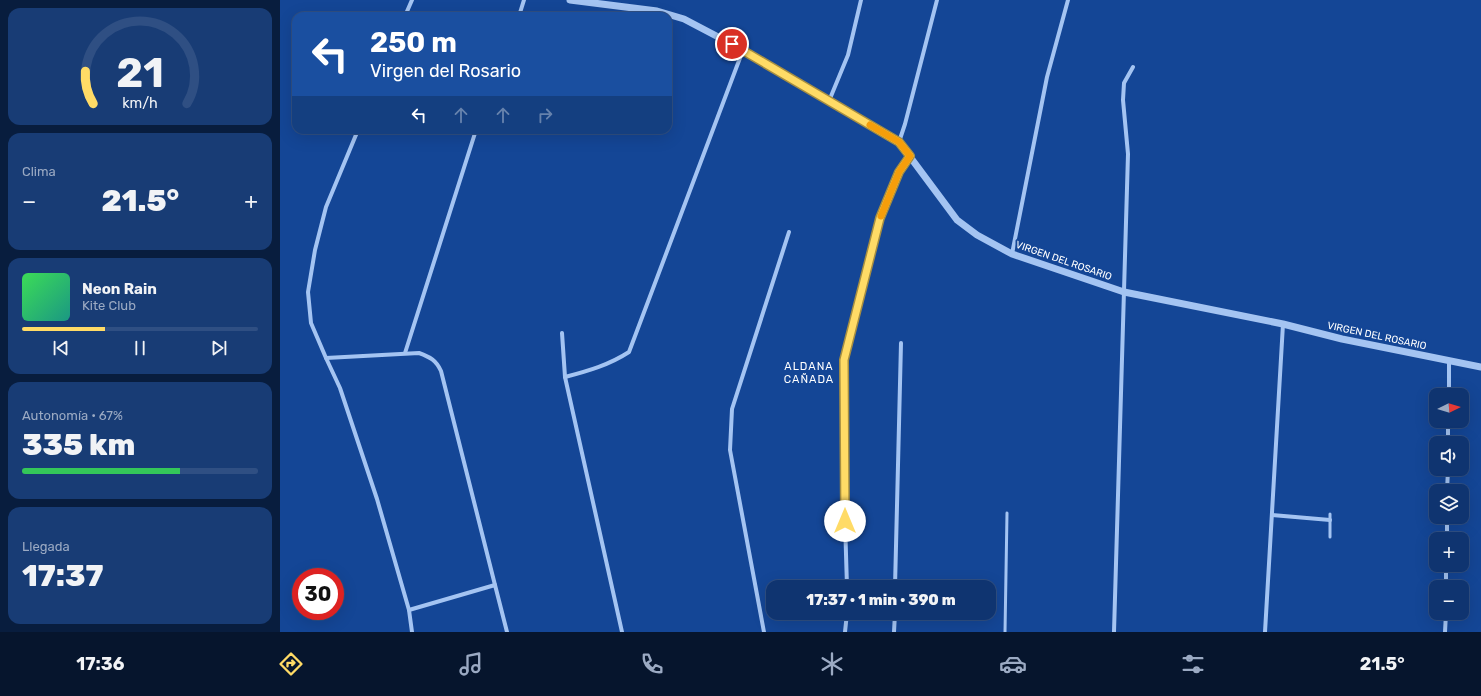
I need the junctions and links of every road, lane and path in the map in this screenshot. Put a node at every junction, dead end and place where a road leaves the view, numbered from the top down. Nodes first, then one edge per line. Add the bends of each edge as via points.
1 (412, 0) edge
2 (524, 0) edge
3 (570, 0) edge
4 (861, 0) edge
5 (937, 0) edge
6 (1068, 0) edge
7 (407, 12) edge
8 (520, 12) edge
9 (660, 12) edge
10 (672, 15) edge
11 (743, 50) junction
12 (1133, 67) dead end
13 (829, 101) junction
14 (356, 134) edge
15 (475, 134) edge
16 (899, 142) junction
17 (910, 156) junction
18 (789, 232) dead end
19 (1012, 254) junction
20 (1124, 292) junction
21 (1283, 324) junction
22 (562, 333) dead end
23 (901, 343) dead end
24 (405, 354) junction
25 (326, 358) junction
26 (1449, 360) junction
27 (1481, 367) edge
28 (565, 377) junction
29 (1449, 388) edge
30 (1007, 513) dead end
31 (1330, 514) dead end
32 (1272, 515) junction
33 (1330, 520) junction
34 (1330, 537) dead end
35 (847, 580) edge
36 (896, 580) edge
37 (494, 585) junction
38 (409, 610) junction
39 (846, 620) edge
40 (895, 620) edge
41 (1446, 620) edge
42 (412, 632) edge
43 (507, 632) edge
44 (622, 632) edge
45 (764, 632) edge
46 (845, 632) edge
47 (894, 632) edge
48 (1005, 632) edge
49 (1114, 632) edge
50 (1265, 632) edge
51 (1445, 632) edge

1 - 7 street
2 - 8 street
3 - 9 street, VIRGEN DEL ROSARIO
4 - 13 street via 848,55
5 - 16 street
6 - 19 street via 1047,78
10 - 11 street, VIRGEN DEL ROSARIO via 684,19
11 - 13 street, VIRGEN DEL ROSARIO
11 - 28 street via 629,352 616,361
12 - 20 street via 1124,84 1123,100 1128,154
13 - 16 street, VIRGEN DEL ROSARIO
14 - 25 street via 326,206 308,292 311,323
15 - 24 street
16 - 17 street, VIRGEN DEL ROSARIO
17 - 19 street, VIRGEN DEL ROSARIO via 957,220 977,235
17 - 35 street via 899,172 880,218 844,360
18 - 45 street via 732,409 730,450
19 - 20 street, VIRGEN DEL ROSARIO
20 - 21 street, VIRGEN DEL ROSARIO
20 - 49 street
21 - 26 street, VIRGEN DEL ROSARIO via 1342,339
21 - 32 street
22 - 28 street
23 - 36 street
24 - 25 street
24 - 37 street via 419,353 430,357 441,371
25 - 38 street via 340,388 377,499
26 - 27 street, VIRGEN DEL ROSARIO
26 - 29 street
28 - 44 street
30 - 48 lane
31 - 33 lane
32 - 33 street
32 - 50 street
33 - 34 lane
37 - 38 street
37 - 43 street
38 - 42 street
39 - 46 street
40 - 47 street
41 - 51 street

